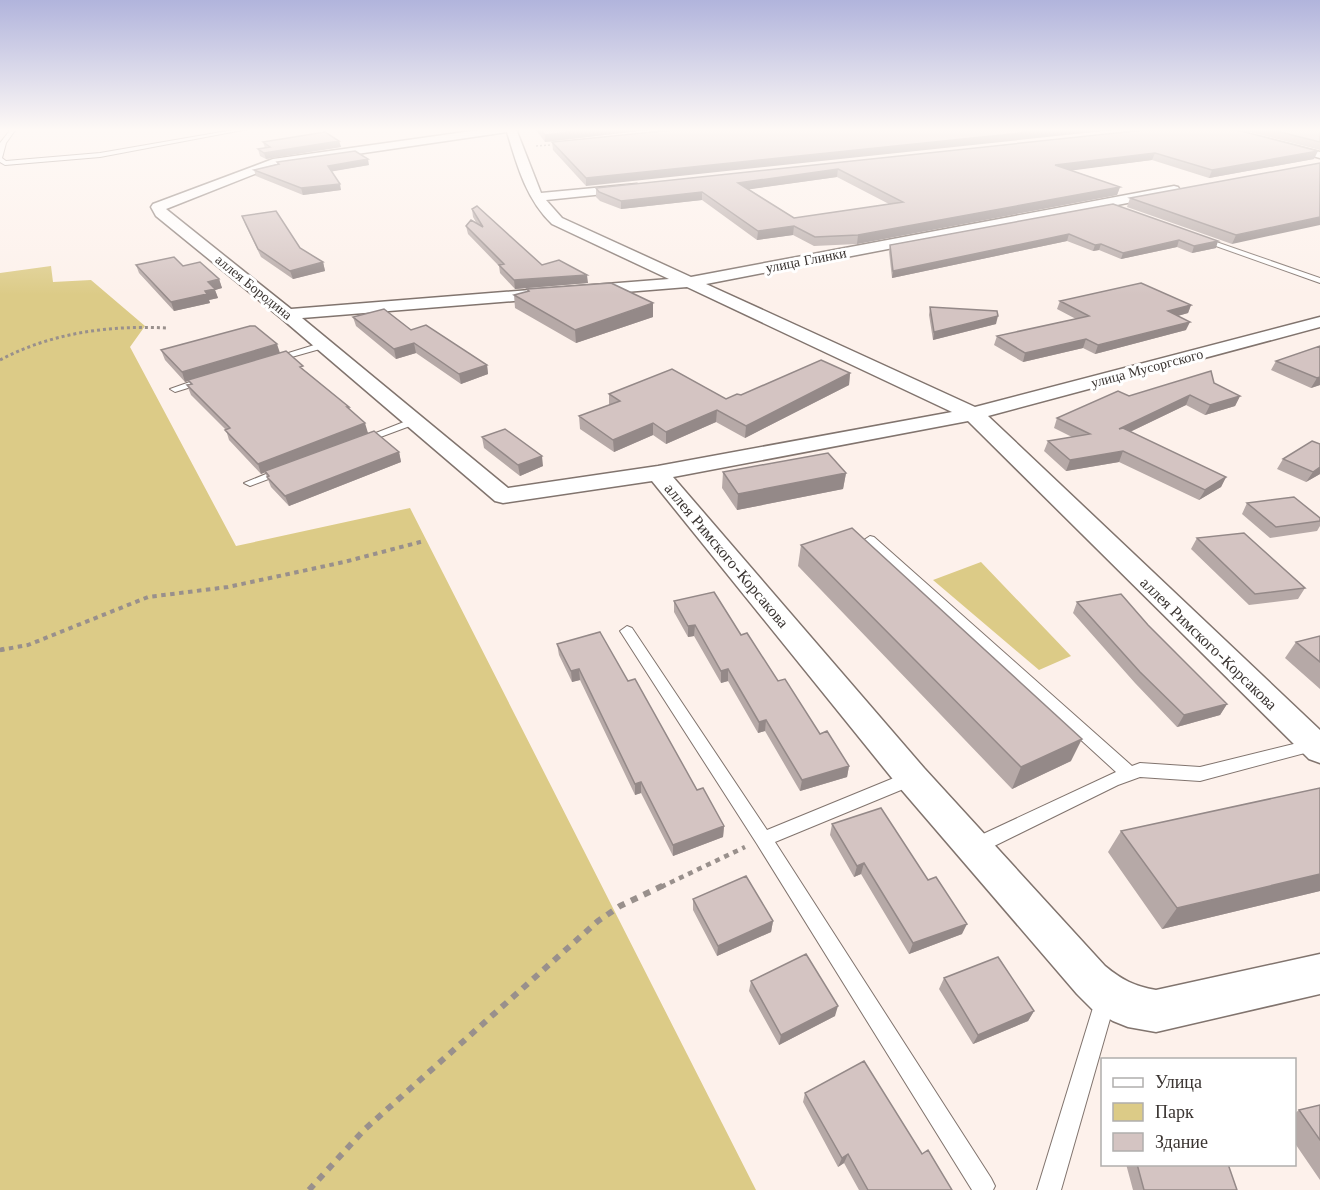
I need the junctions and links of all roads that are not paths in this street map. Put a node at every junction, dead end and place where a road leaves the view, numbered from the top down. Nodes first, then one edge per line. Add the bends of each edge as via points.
1 (214, 185) edge
2 (532, 185) edge
3 (643, 186) edge
4 (1183, 189) edge
5 (537, 197) junction
6 (1104, 203) junction
7 (1125, 211) edge
8 (1190, 234) edge
9 (1320, 281) edge
10 (692, 282) junction
11 (287, 314) junction
12 (1320, 322) edge
13 (324, 345) junction
14 (267, 362) edge
15 (210, 379) edge
16 (175, 389) dead end
17 (973, 414) junction
18 (414, 421) junction
19 (349, 446) edge
20 (294, 466) edge
21 (658, 472) junction
22 (250, 483) dead end
23 (870, 540) dead end
24 (627, 631) dead end
25 (1317, 748) edge
26 (1130, 774) junction
27 (912, 778) junction
28 (763, 839) junction
29 (974, 847) junction
30 (1320, 974) edge
31 (1107, 994) junction
32 (983, 1186) dead end
33 (1049, 1190) edge

1 - 11 street, аллея Бородина via 158,207
2 - 5 street
3 - 5 street
4 - 6 street, улица Глинки
5 - 10 street via 557,221
6 - 7 lane
6 - 10 street, улица Глинки
8 - 9 lane
10 - 11 street, улица Глинки
10 - 17 street
11 - 13 street, аллея Бородина
12 - 17 street, улица Мусоргского
13 - 14 lane
13 - 18 street, аллея Бородина
15 - 16 lane
17 - 21 street, аллея Римского-Корсакова
17 - 25 street, аллея Римского-Корсакова
18 - 19 lane
18 - 21 street, аллея Бородина via 503,496
20 - 22 lane
21 - 27 street, аллея Римского-Корсакова
23 - 26 lane
24 - 28 lane
25 - 26 lane via 1200,774 1140,770
26 - 29 lane
27 - 28 lane
27 - 29 street, аллея Римского-Корсакова
28 - 32 lane
29 - 31 street, аллея Римского-Корсакова
30 - 31 street, аллея Римского-Корсакова via 1156,1011 1128,1006
31 - 33 lane

